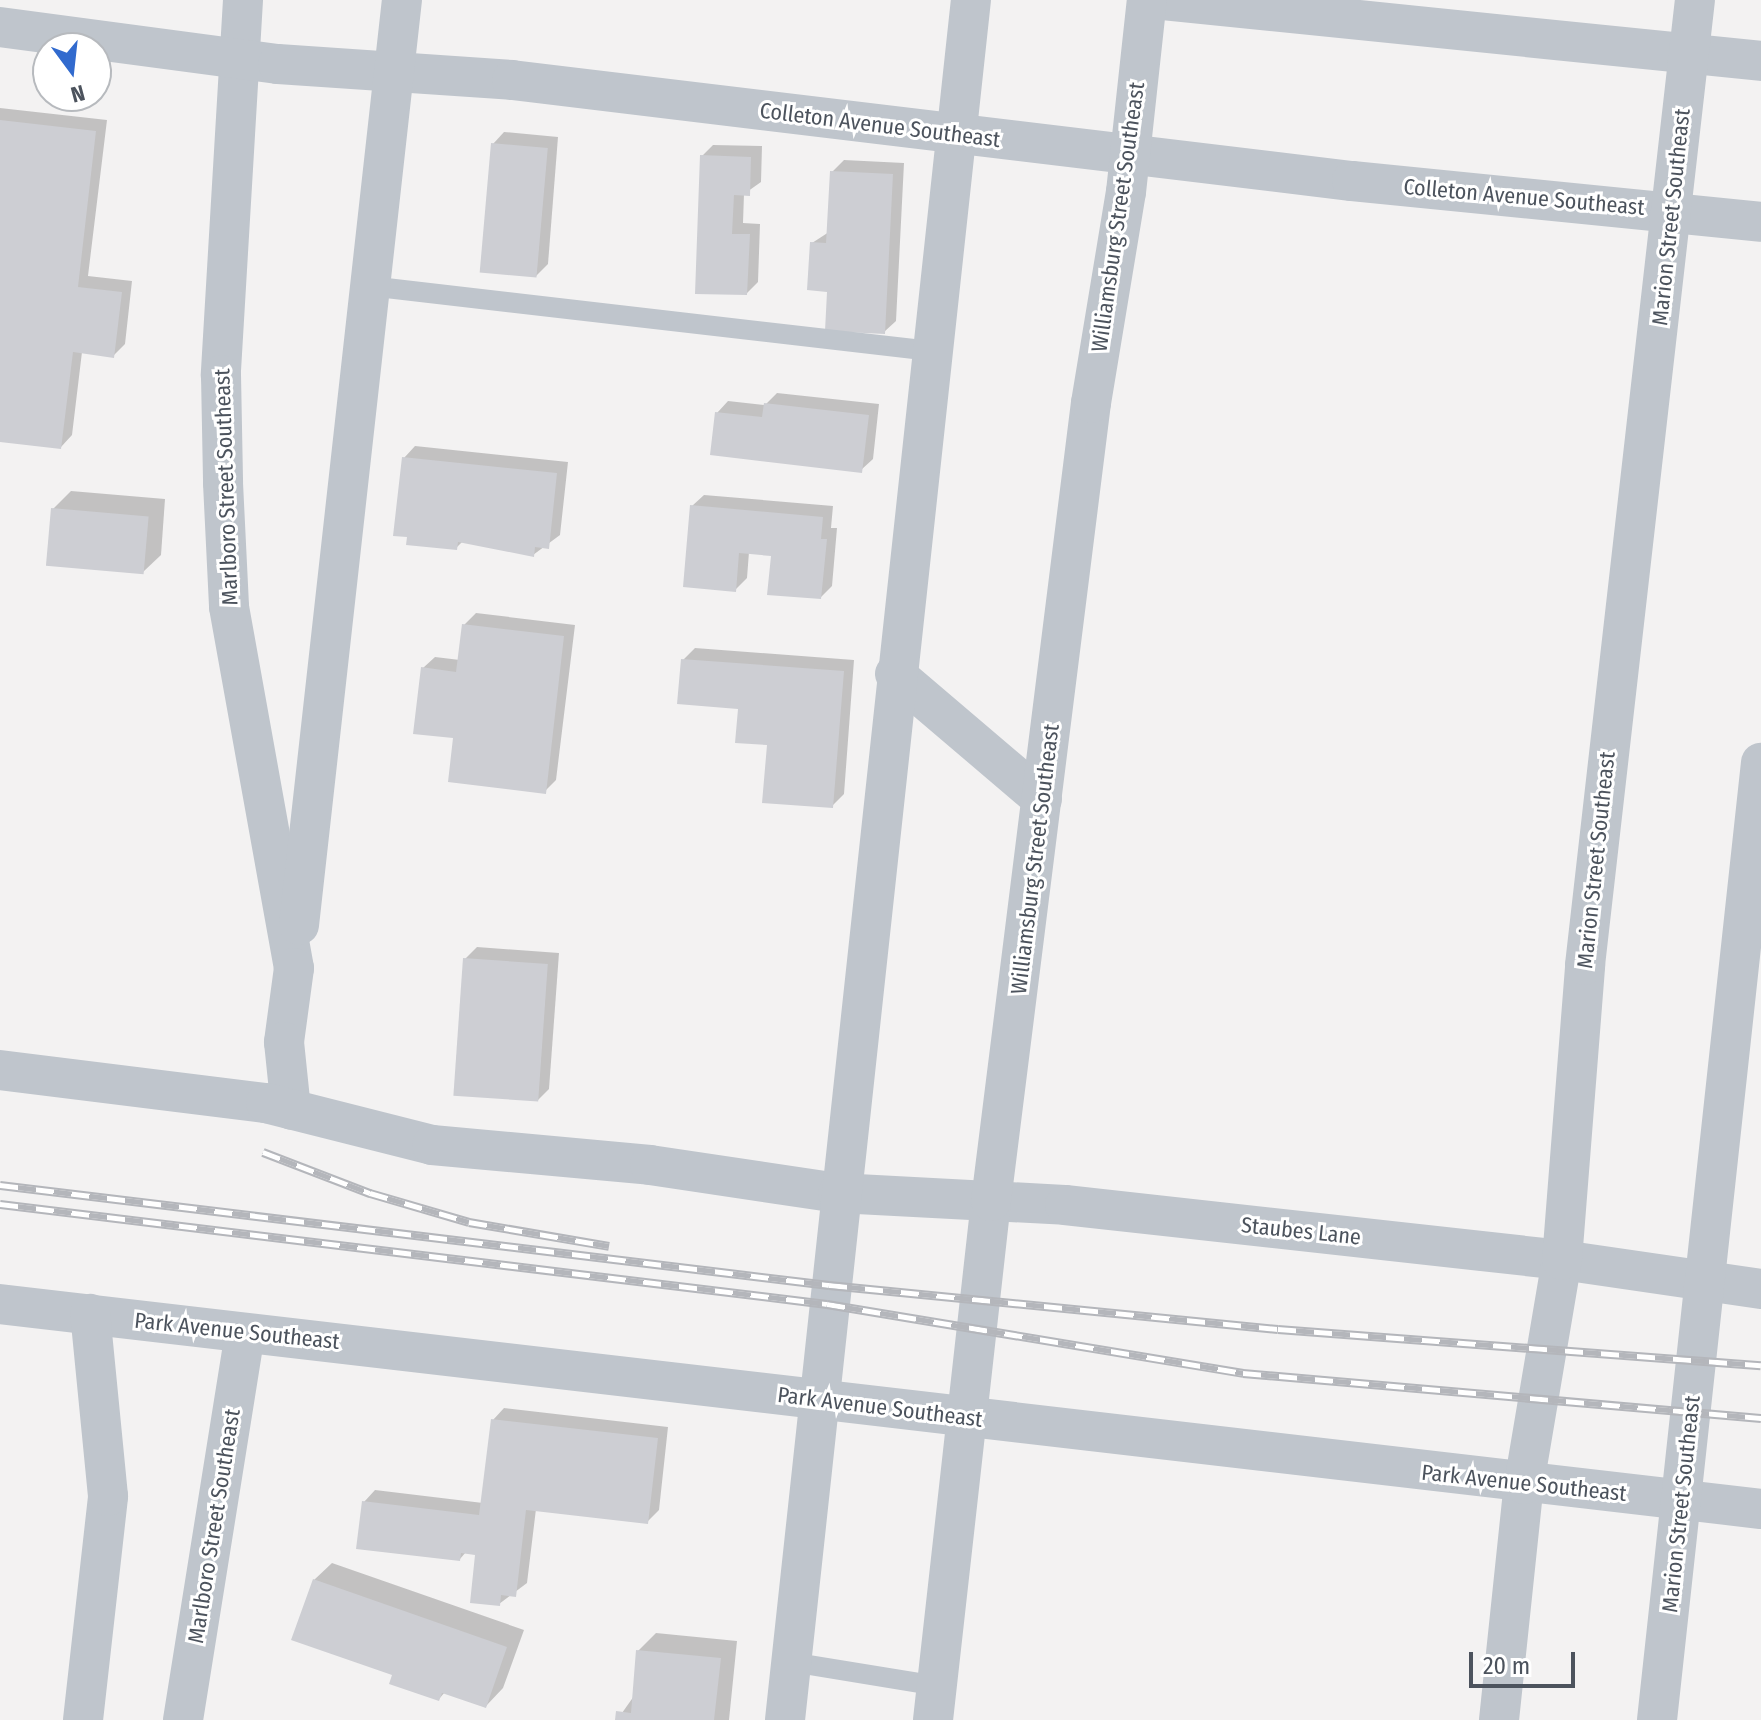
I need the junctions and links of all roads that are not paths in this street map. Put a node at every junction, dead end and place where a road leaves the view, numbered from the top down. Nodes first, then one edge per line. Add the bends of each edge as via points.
1 (243, 0) edge
2 (402, 0) edge
3 (971, 0) edge
4 (1147, 0) edge
5 (1163, 0) edge
6 (1695, 0) edge
7 (0, 27) edge
8 (1688, 52) junction
9 (238, 58) junction
10 (1761, 61) edge
11 (393, 71) junction
12 (955, 134) junction
13 (1130, 156) junction
14 (1672, 210) junction
15 (1761, 222) edge
16 (369, 286) junction
17 (931, 351) junction
18 (895, 674) junction
19 (1761, 763) edge
20 (1042, 799) junction
21 (294, 968) junction
22 (0, 1070) edge
23 (291, 1110) junction
24 (838, 1193) junction
25 (991, 1201) junction
26 (1562, 1260) junction
27 (1703, 1281) junction
28 (1761, 1289) edge
29 (0, 1304) edge
30 (90, 1314) junction
31 (245, 1333) junction
32 (816, 1400) junction
33 (970, 1419) junction
34 (1524, 1484) junction
35 (1683, 1500) junction
36 (1761, 1509) edge
37 (791, 1662) junction
38 (935, 1703) edge
39 (83, 1720) edge
40 (183, 1720) edge
41 (785, 1720) edge
42 (1499, 1720) edge
43 (1657, 1720) edge

1 - 9 street, Marlboro Street Southeast
2 - 11 street, Marlboro Street Southeast
3 - 12 street
4 - 13 street, Williamsburg Street Southeast
5 - 8 street
6 - 8 street, Marion Street Southeast
7 - 9 street, Colleton Avenue Southeast
8 - 10 street
8 - 14 street, Marion Street Southeast
9 - 11 street, Colleton Avenue Southeast
9 - 21 street, Marlboro Street Southeast via 221,375 229,607
11 - 12 street, Colleton Avenue Southeast
11 - 16 street, Marlboro Street Southeast
12 - 13 street, Colleton Avenue Southeast
12 - 17 street
13 - 14 street, Colleton Avenue Southeast
13 - 20 street, Williamsburg Street Southeast via 1091,403
14 - 15 street, Colleton Avenue Southeast
14 - 26 street, Marion Street Southeast via 1585,965
16 - 17 lane
16 - 21 street, Marlboro Street Southeast
17 - 18 street
18 - 20 street
18 - 24 street
19 - 27 street, Marion Street Southeast
20 - 25 street, Williamsburg Street Southeast
21 - 23 street, Marlboro Street Southeast via 284,1042
22 - 23 street
23 - 24 street via 432,1145 650,1165
24 - 25 street, Staubes Lane
24 - 32 street
25 - 26 street, Staubes Lane
25 - 33 street, Williamsburg Street Southeast
26 - 27 street, Staubes Lane
26 - 34 street, Marion Street Southeast
27 - 28 street, Staubes Lane
27 - 35 street, Marion Street Southeast
29 - 30 street, Park Avenue Southeast
30 - 31 street, Park Avenue Southeast
30 - 39 street via 108,1496
31 - 32 street, Park Avenue Southeast
31 - 40 street, Marlboro Street Southeast
32 - 33 street, Park Avenue Southeast
32 - 37 street
33 - 34 street, Park Avenue Southeast
33 - 38 street, Williamsburg Street Southeast
34 - 35 street, Park Avenue Southeast
34 - 42 street, Marion Street Southeast
35 - 36 street, Park Avenue Southeast
35 - 43 street, Marion Street Southeast
37 - 38 lane
37 - 41 street

